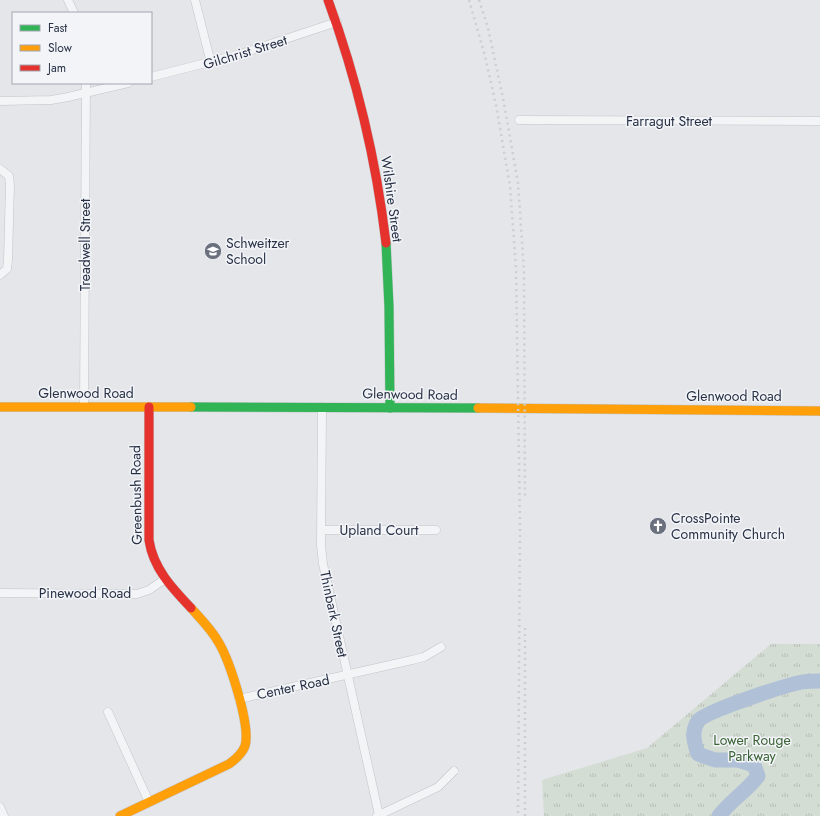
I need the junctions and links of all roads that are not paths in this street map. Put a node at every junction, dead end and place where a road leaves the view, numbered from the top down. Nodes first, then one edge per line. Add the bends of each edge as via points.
1 (68, 0) edge
2 (196, 0) edge
3 (328, 0) edge
4 (74, 12) edge
5 (337, 22) junction
6 (211, 63) junction
7 (152, 78) edge
8 (86, 84) edge
9 (124, 84) edge
10 (86, 93) junction
11 (0, 101) edge
12 (518, 120) dead end
13 (820, 121) edge
14 (0, 170) edge
15 (0, 276) edge
16 (0, 407) edge
17 (84, 407) junction
18 (149, 407) junction
19 (322, 407) junction
20 (390, 408) junction
21 (820, 411) edge
22 (322, 530) junction
23 (436, 530) dead end
24 (165, 579) junction
25 (0, 593) edge
26 (441, 647) dead end
27 (347, 675) junction
28 (239, 699) junction
29 (108, 712) dead end
30 (454, 771) dead end
31 (149, 802) junction
32 (0, 807) edge
33 (4, 816) edge
34 (120, 816) edge
35 (378, 816) edge

1 - 4 street
2 - 6 street
3 - 5 street, Wilshire Street
5 - 6 street, Gilchrist Street
5 - 20 street, Wilshire Street via 364,114 382,217 389,297
6 - 7 street, Gilchrist Street
8 - 10 street, Treadwell Street
9 - 10 street
10 - 11 street via 51,100
10 - 17 street, Treadwell Street
12 - 13 street, Farragut Street
14 - 15 street via 9,176 10,185 8,260 7,269
16 - 17 street, Glenwood Road
17 - 18 street, Glenwood Road
18 - 19 street, Glenwood Road
18 - 24 street, Greenbush Road via 148,540 154,561
19 - 20 street, Glenwood Road
19 - 22 street, Thinbark Street
20 - 21 street, Glenwood Road
22 - 23 street, Upland Court
22 - 27 street, Thinbark Street via 323,564
24 - 25 street, Pinewood Road via 149,590 137,594
24 - 28 street, Greenbush Road via 213,633 230,666
26 - 27 street, Center Road via 424,657
27 - 28 street, Center Road
27 - 35 street, Thinbark Street
28 - 31 street, Greenbush Road via 246,737 241,754 229,764
29 - 31 street
30 - 35 street via 438,787
31 - 34 street, Greenbush Road
32 - 33 street

